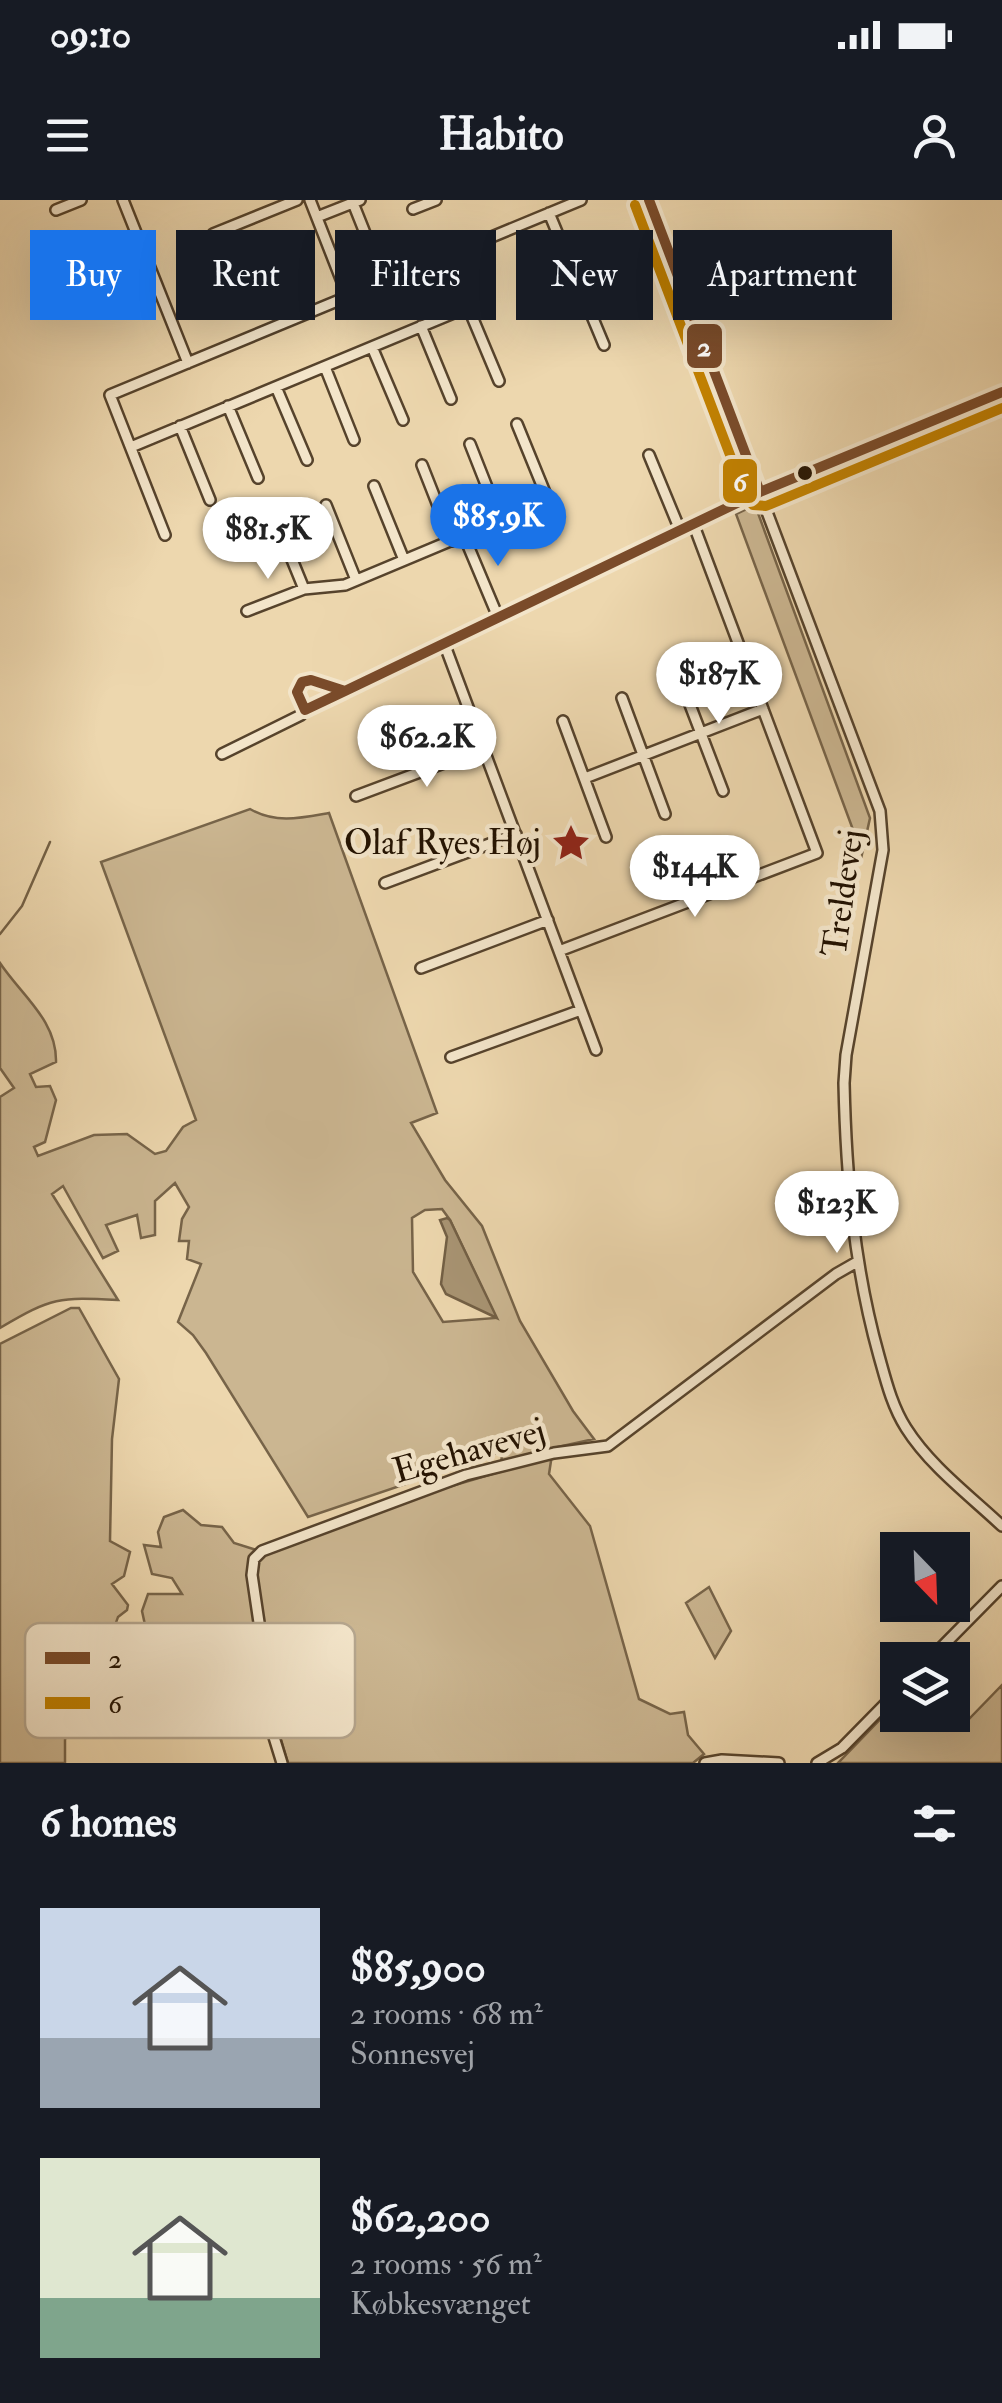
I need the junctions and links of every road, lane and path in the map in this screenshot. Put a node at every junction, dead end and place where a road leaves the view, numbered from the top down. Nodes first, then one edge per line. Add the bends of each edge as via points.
1 (81, 200) edge
2 (123, 200) edge
3 (297, 200) edge
4 (310, 200) edge
5 (436, 200) edge
6 (581, 200) edge
7 (649, 200) edge
8 (356, 201) edge
9 (562, 204) edge
10 (56, 210) dead end
11 (418, 211) dead end
12 (549, 213) junction
13 (317, 217) junction
14 (135, 230) edge
15 (223, 230) edge
16 (368, 230) edge
17 (496, 235) edge
18 (335, 263) edge
19 (156, 283) edge
20 (335, 302) edge
21 (435, 320) edge
22 (473, 320) edge
23 (420, 326) junction
24 (372, 346) junction
25 (604, 346) dead end
26 (188, 363) junction
27 (325, 366) junction
28 (494, 376) dead end
29 (276, 387) junction
30 (1002, 392) edge
31 (451, 399) dead end
32 (228, 406) junction
33 (403, 420) dead end
34 (518, 424) dead end
35 (180, 426) junction
36 (354, 440) dead end
37 (470, 444) dead end
38 (130, 446) junction
39 (649, 455) dead end
40 (306, 460) dead end
41 (422, 465) dead end
42 (258, 478) dead end
43 (374, 486) dead end
44 (760, 492) junction
45 (210, 500) dead end
46 (326, 505) dead end
47 (500, 520) junction
48 (693, 524) junction
49 (680, 530) junction
50 (277, 531) dead end
51 (165, 535) dead end
52 (464, 536) junction
53 (452, 541) junction
54 (404, 560) junction
55 (356, 580) junction
56 (304, 589) junction
57 (247, 612) dead end
58 (498, 617) junction
59 (444, 643) junction
60 (679, 676) dead end
61 (345, 690) junction
62 (622, 698) dead end
63 (762, 708) junction
64 (305, 710) junction
65 (563, 721) dead end
66 (701, 732) junction
67 (484, 748) junction
68 (222, 754) dead end
69 (642, 755) junction
70 (584, 778) junction
71 (723, 791) dead end
72 (356, 796) dead end
73 (665, 814) dead end
74 (516, 834) junction
75 (606, 837) dead end
76 (385, 883) dead end
77 (548, 920) junction
78 (559, 951) junction
79 (421, 968) dead end
80 (581, 1010) junction
81 (596, 1050) dead end
82 (451, 1057) dead end
83 (857, 1262) junction
84 (1002, 1526) edge
85 (1002, 1586) edge
86 (259, 1623) edge
87 (947, 1642) edge
88 (880, 1710) edge
89 (274, 1738) edge
90 (282, 1763) edge
91 (705, 1763) edge
92 (779, 1763) edge
93 (817, 1763) edge

1 - 10 street
2 - 14 street
3 - 15 street
4 - 13 street
5 - 11 street
6 - 9 street
7 - 44 street, Treldevej
8 - 13 street
8 - 16 street
9 - 12 street
12 - 17 street
12 - 25 street
13 - 18 street
19 - 26 street
20 - 26 street
21 - 23 street
22 - 28 street
23 - 24 street
23 - 31 street
24 - 27 street
24 - 33 street
26 - 38 street via 110,395
27 - 29 street
27 - 36 street
29 - 32 street
29 - 40 street
30 - 44 street
32 - 35 street
32 - 42 street
34 - 47 street via 548,500
35 - 38 street
35 - 45 street
37 - 47 street
38 - 51 street
39 - 49 street
41 - 53 street
43 - 54 street
44 - 48 street
44 - 83 street, Treldevej via 884,830 846,1055
46 - 55 street
47 - 52 street
48 - 49 street
48 - 63 street
49 - 58 street
50 - 56 street
52 - 53 street
52 - 58 street
53 - 54 street
54 - 55 street
55 - 56 street
56 - 57 street
58 - 59 street
59 - 61 street
59 - 67 street
60 - 66 street
61 - 64 street
61 - 64 street via 306,680 298,692
62 - 69 street
63 - 66 street
63 - 78 street via 817,854
64 - 68 street
65 - 70 street
66 - 69 street
66 - 71 street
67 - 72 street
67 - 74 street
69 - 70 street
69 - 73 street
70 - 75 street
74 - 76 street
74 - 77 street
77 - 78 street
77 - 79 street
78 - 80 street
80 - 81 street
80 - 82 street
83 - 84 street, Treldevej via 887,1386 906,1428
83 - 86 street, Egehavevej via 608,1446 466,1476 262,1551 252,1576
85 - 87 street
88 - 93 street
89 - 90 street, Egehavevej
91 - 92 street

